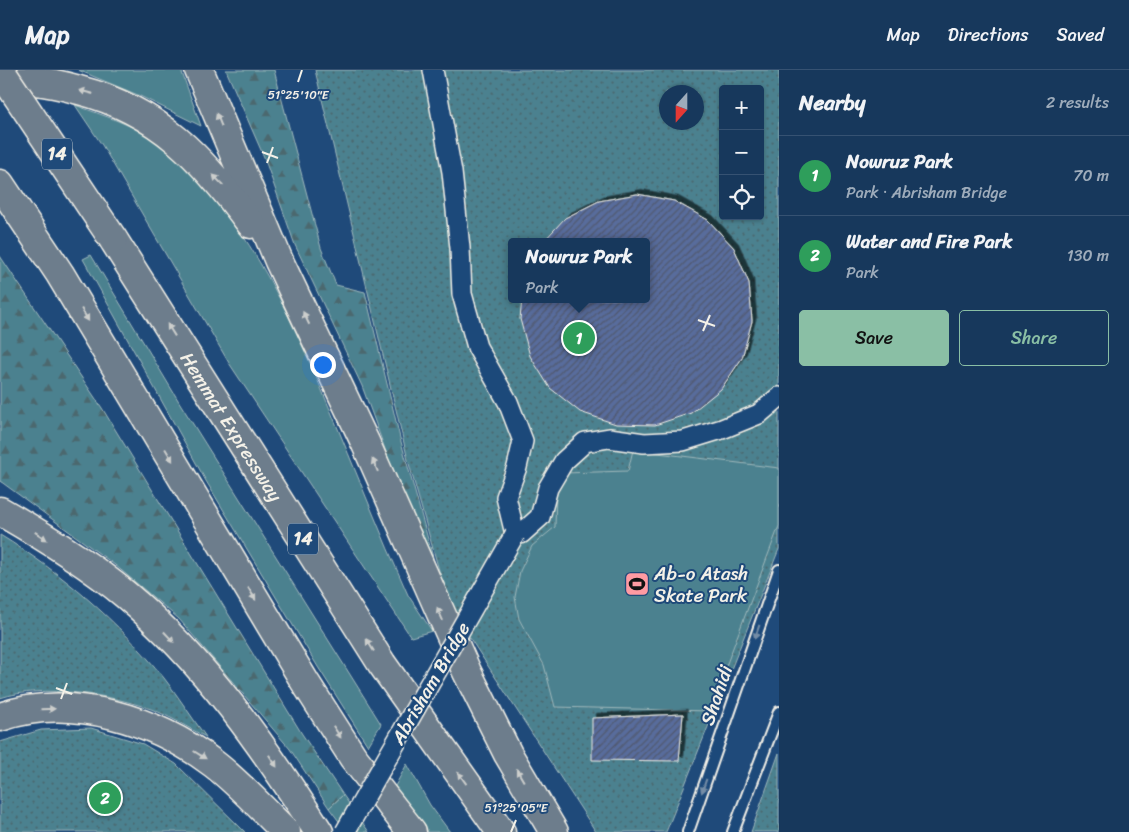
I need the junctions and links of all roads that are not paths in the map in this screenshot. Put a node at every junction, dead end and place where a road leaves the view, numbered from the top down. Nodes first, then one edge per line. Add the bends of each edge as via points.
1 (0, 70) edge
2 (199, 70) edge
3 (433, 70) edge
4 (0, 83) edge
5 (0, 184) edge
6 (279, 261) junction
7 (779, 397) edge
8 (0, 511) edge
9 (515, 534) junction
10 (779, 570) edge
11 (779, 712) edge
12 (0, 717) edge
13 (286, 832) edge
14 (319, 832) edge
15 (345, 832) edge
16 (412, 832) edge
17 (501, 832) edge
18 (554, 832) edge
19 (688, 832) edge
20 (733, 832) edge

17 -> 1 highway, Hemmat Expressway / 14, bridge via 382,664 113,239
6 -> 2 highway
3 - 9 street via 452,172 462,294 477,347 508,402 522,441 506,497
6 -> 4 highway via 222,184 167,130 105,96 34,81
5 -> 16 highway via 60,274 305,682 353,757
18 -> 6 highway via 508,754 467,672 365,442
7 - 9 street via 758,414 683,441 644,443 609,438 585,442 564,460 548,488 540,517 521,534
8 -> 14 highway via 125,594 156,623 213,684 266,751
9 - 15 street, Abrisham Bridge, bridge
10 -> 19 lane, Shahidi
11 - 20 lane
12 -> 13 highway via 35,709 70,708 100,711 140,722 170,736 214,764

